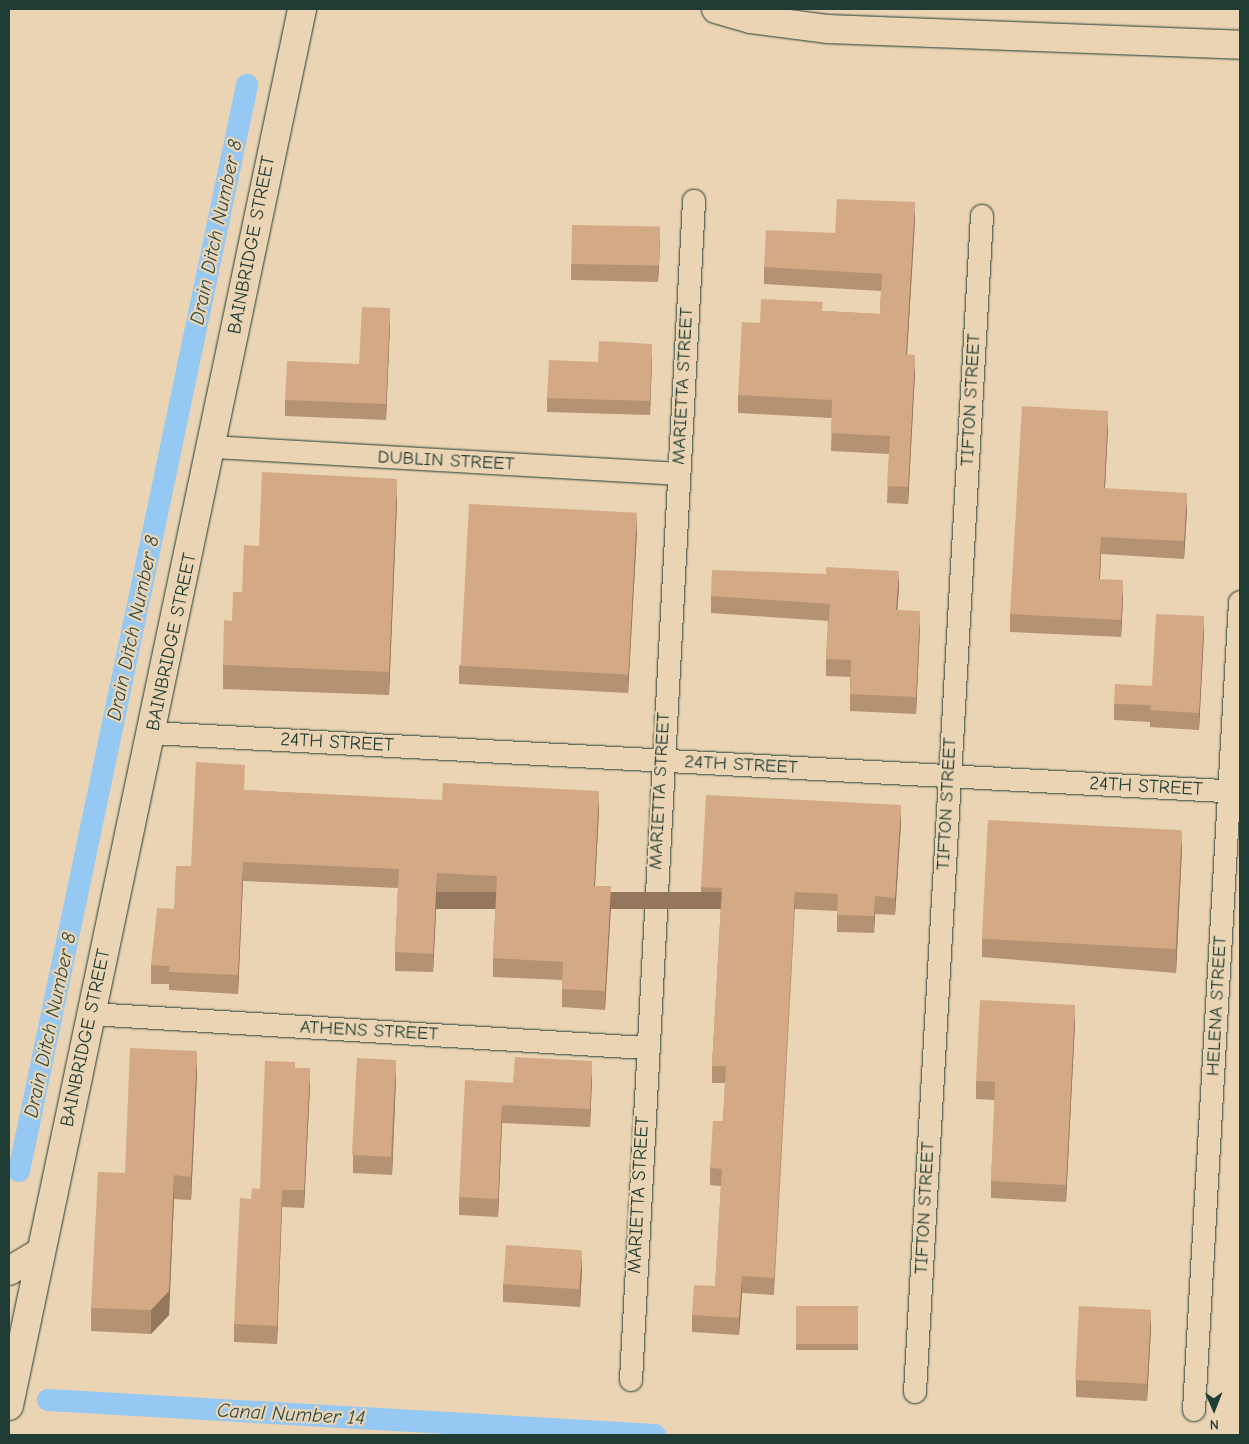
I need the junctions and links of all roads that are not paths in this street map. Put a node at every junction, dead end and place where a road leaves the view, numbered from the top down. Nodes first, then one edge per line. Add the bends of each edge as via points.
1 (313, 9) edge
2 (716, 9) edge
3 (299, 20) edge
4 (1240, 45) edge
5 (694, 201) dead end
6 (982, 216) dead end
7 (213, 447) junction
8 (678, 474) junction
9 (1240, 602) edge
10 (152, 733) junction
11 (662, 761) junction
12 (949, 776) junction
13 (1235, 792) edge
14 (91, 1014) junction
15 (646, 1048) junction
16 (41, 1252) junction
17 (9, 1271) edge
18 (631, 1380) dead end
19 (915, 1392) dead end
20 (9, 1406) edge
21 (1194, 1410) dead end

1 - 3 street, BAINBRIDGE STREET
2 - 4 street via 751,19 828,29
3 - 7 street, BAINBRIDGE STREET
5 - 8 street, MARIETTA STREET
6 - 12 street, TIFTON STREET
7 - 8 street, DUBLIN STREET
7 - 10 street, BAINBRIDGE STREET
8 - 11 street, MARIETTA STREET
9 - 13 street, HELENA STREET
10 - 11 street, 24TH STREET
10 - 14 street, BAINBRIDGE STREET
11 - 12 street, 24TH STREET
11 - 15 street, MARIETTA STREET
12 - 13 street, 24TH STREET
12 - 19 street, TIFTON STREET
13 - 21 street, HELENA STREET
14 - 15 street, ATHENS STREET
14 - 16 street, BAINBRIDGE STREET
15 - 18 street, MARIETTA STREET
16 - 17 street
16 - 20 street, BAINBRIDGE STREET

